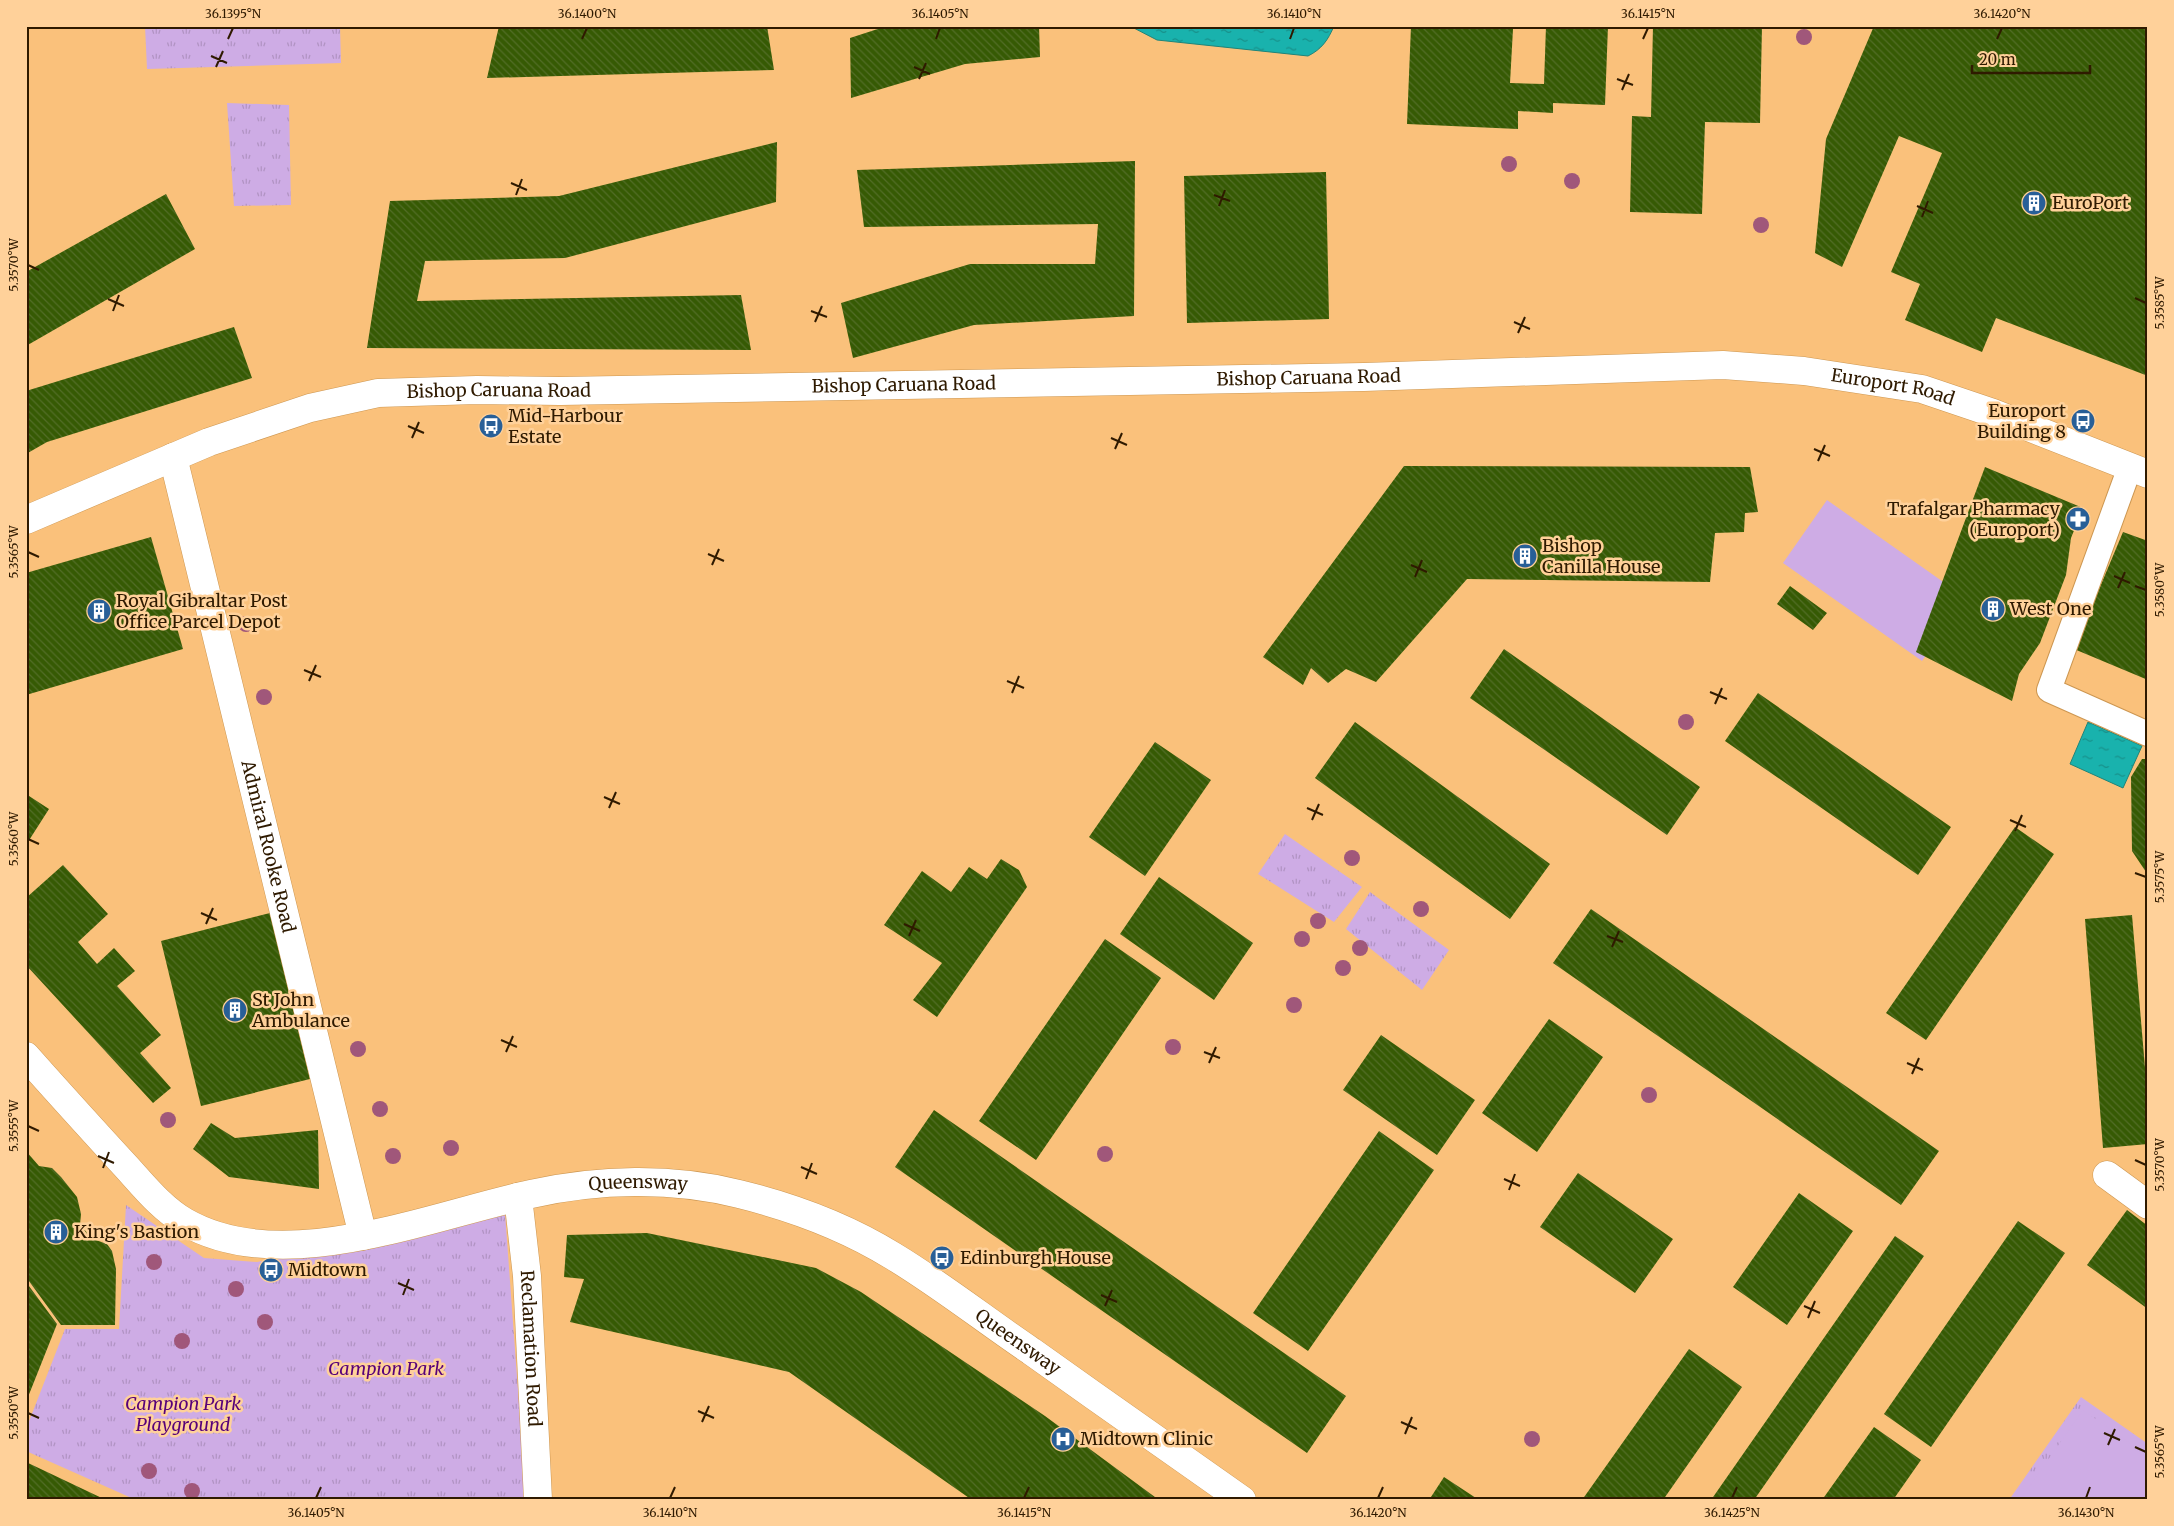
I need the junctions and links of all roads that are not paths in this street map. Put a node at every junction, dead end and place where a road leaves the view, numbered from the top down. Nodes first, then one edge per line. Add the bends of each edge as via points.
1 (1804, 372) joint
2 (173, 457) junction
3 (2139, 471) edge
4 (26, 520) edge
5 (2148, 734) edge
6 (26, 1056) edge
7 (2107, 1175) dead end
8 (518, 1197) junction
9 (2148, 1205) edge
10 (362, 1236) junction
11 (538, 1500) edge
12 (1242, 1500) edge

1 - 2 main road, Bishop Caruana Road via 1723,365 1364,377 378,393 310,408
1 - 3 main road, Europort Road via 1922,389 1993,413
2 - 4 main road, Bishop Caruana Road
2 - 10 main road, Admiral Rooke Road
3 - 5 street via 2049,690
6 - 10 main road, Queensway via 157,1200 183,1221 213,1234 276,1246
7 - 9 main road
8 - 10 main road, Queensway
8 - 11 main road, Reclamation Road via 527,1276
8 - 12 main road, Queensway via 605,1184 692,1184 740,1194 824,1221 892,1255

